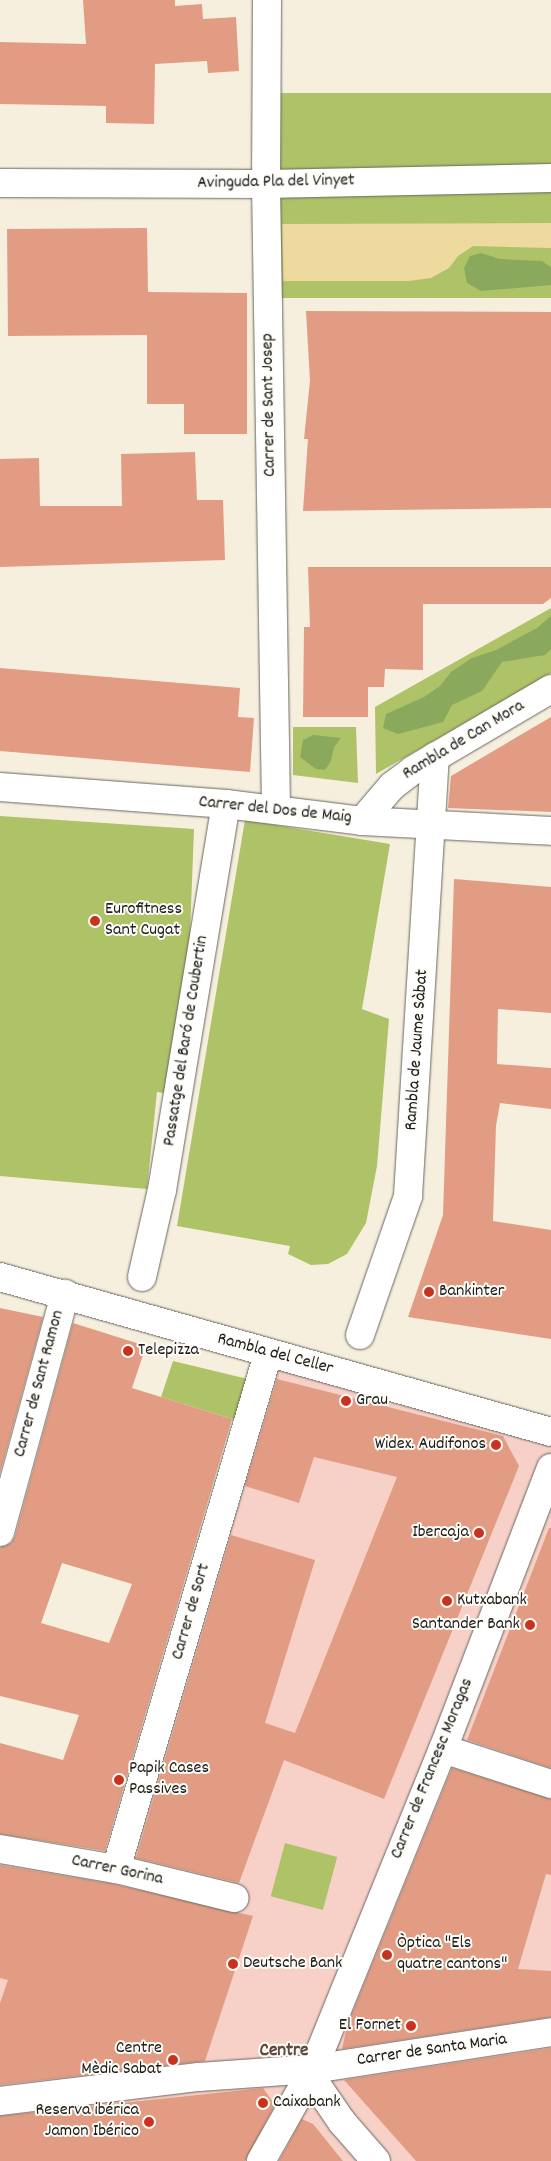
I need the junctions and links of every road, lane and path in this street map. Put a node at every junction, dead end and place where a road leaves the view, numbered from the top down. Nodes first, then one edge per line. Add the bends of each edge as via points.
1 (267, 0) edge
2 (551, 178) edge
3 (0, 183) edge
4 (266, 184) junction
5 (551, 689) edge
6 (435, 757) junction
7 (0, 787) edge
8 (226, 804) junction
9 (276, 810) junction
10 (362, 821) junction
11 (433, 822) junction
12 (551, 831) edge
13 (142, 1277) dead end
14 (0, 1278) edge
15 (65, 1294) junction
16 (360, 1335) dead end
17 (268, 1354) junction
18 (551, 1432) edge
19 (551, 1468) edge
20 (0, 1532) edge
21 (443, 1749) junction
22 (551, 1784) edge
23 (0, 1849) edge
24 (116, 1869) junction
25 (234, 1898) dead end
26 (551, 2032) edge
27 (313, 2069) junction
28 (0, 2101) edge
29 (261, 2161) edge
30 (376, 2161) edge

1 - 4 street, Carrer de Sant Josep
2 - 4 street, Avinguda Pla del Vinyet
3 - 4 street, Avinguda Pla del Vinyet
4 - 9 street, Carrer de Sant Josep
5 - 6 street, Rambla de Can Mora
6 - 10 street, Rambla de Can Mora via 392,786
6 - 11 street, Rambla de Jaume Sàbat
7 - 8 street, Carrer del Dos de Maig
8 - 9 street, Carrer del Dos de Maig
8 - 13 street, Passatge del Baró de Coubertin via 162,1190
9 - 10 street, Carrer del Dos de Maig
10 - 11 street, Carrer del Dos de Maig
11 - 12 street, Carrer del Dos de Maig
11 - 16 street, Rambla de Jaume Sàbat via 408,1196
14 - 15 street, Rambla del Celler
15 - 17 street, Rambla del Celler
15 - 20 street, Carrer de Sant Ramon
17 - 18 street, Rambla del Celler
17 - 24 street, Carrer de Sort
19 - 21 street, Carrer de Francesc Moragas
21 - 22 street
21 - 27 street, Carrer de Francesc Moragas
23 - 24 street, Carrer Gorina
24 - 25 street, Carrer Gorina
26 - 27 street, Carrer de Santa Maria
27 - 28 street, Carrer de Santa Maria via 199,2077
27 - 29 street, Carrer de Francesc Moragas
27 - 30 street via 318,2088

